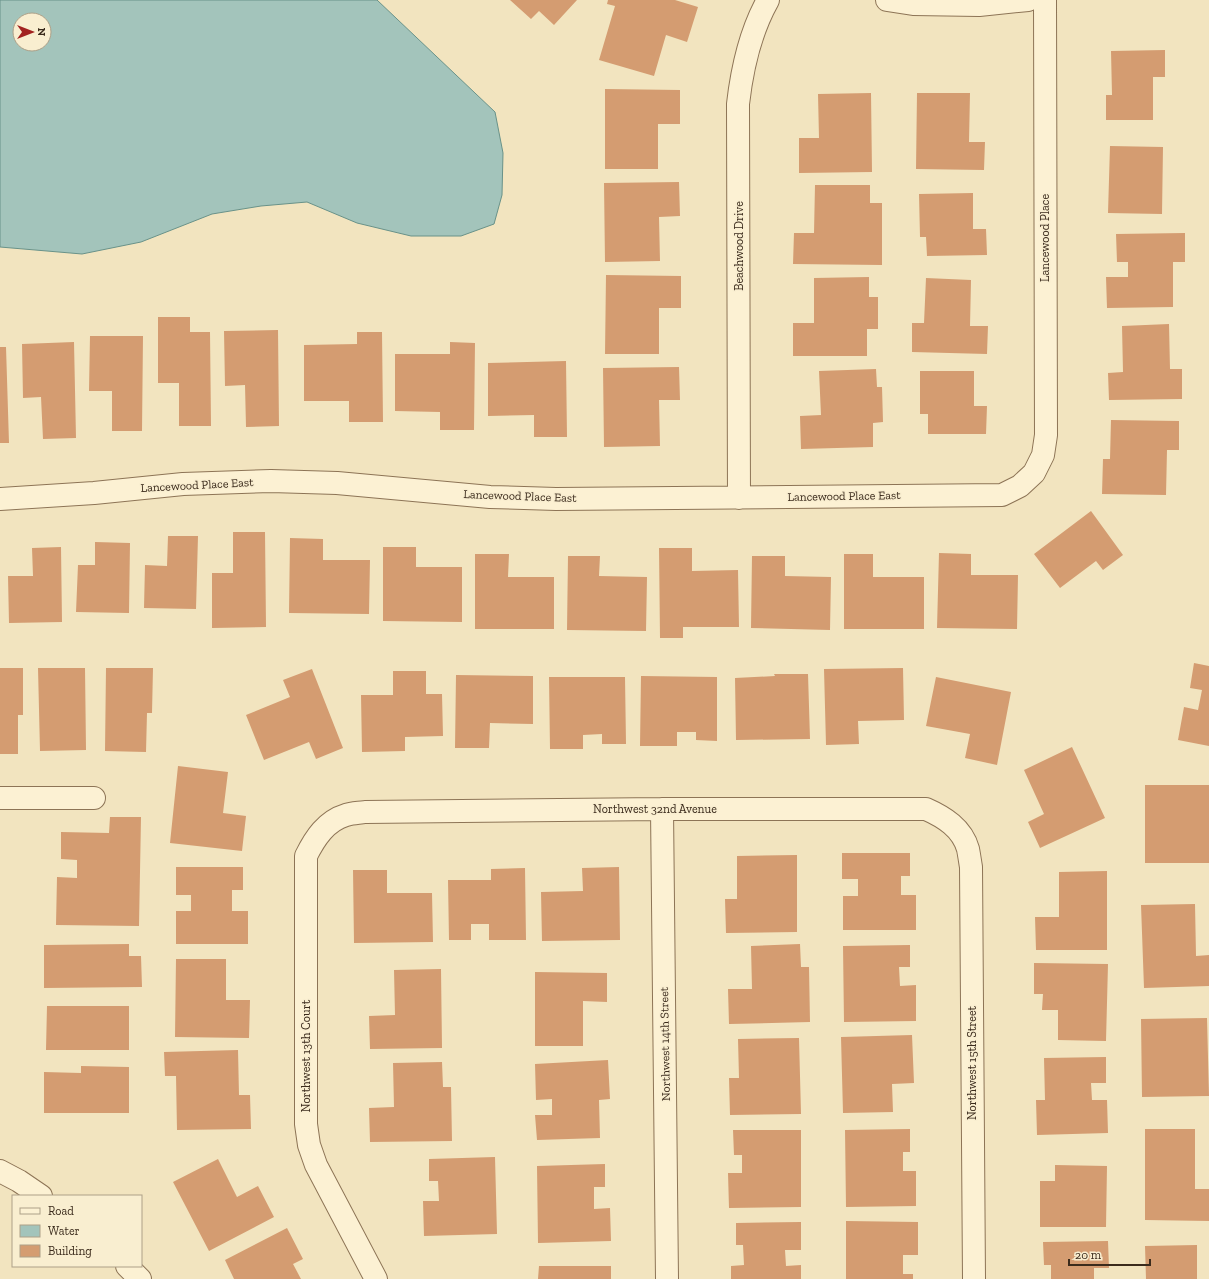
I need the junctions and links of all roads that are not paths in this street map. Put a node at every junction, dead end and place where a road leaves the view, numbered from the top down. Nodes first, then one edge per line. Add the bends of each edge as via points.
1 (768, 0) edge
2 (887, 0) edge
3 (1028, 0) edge
4 (1045, 0) edge
5 (1034, 473) joint
6 (739, 498) junction
7 (0, 499) edge
8 (0, 798) edge
9 (94, 798) dead end
10 (662, 809) junction
11 (328, 824) joint
12 (967, 848) joint
13 (0, 1172) edge
14 (39, 1195) edge
15 (128, 1267) edge
16 (140, 1279) edge
17 (376, 1279) edge
18 (667, 1279) edge
19 (974, 1279) edge

1 - 6 street, Beachwood Drive via 750,43 738,104
2 - 3 street via 913,4 980,5
4 - 5 street, Lancewood Place via 1046,435 1043,456
5 - 6 street, Lancewood Place East via 1020,486 1002,494
6 - 7 street, Lancewood Place East via 498,497 337,483 271,481 183,484
8 - 9 street
10 - 11 street, Northwest 32nd Avenue via 365,812 346,815
10 - 12 street, Northwest 32nd Avenue via 926,809 944,817 958,830
10 - 18 street, Northwest 14th Street
11 - 17 street, Northwest 13th Court via 315,839 306,856 306,1124 309,1145 316,1165
12 - 19 street, Northwest 15th Street via 970,867
13 - 14 street
15 - 16 street

